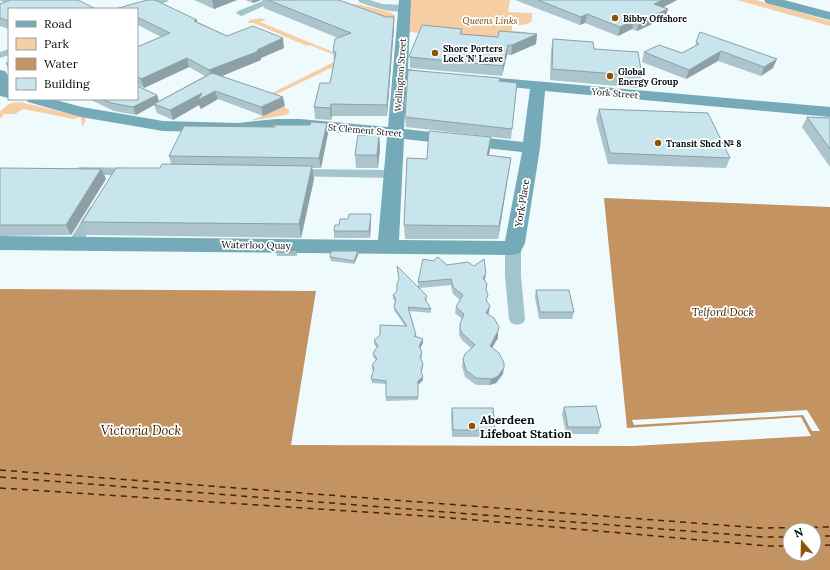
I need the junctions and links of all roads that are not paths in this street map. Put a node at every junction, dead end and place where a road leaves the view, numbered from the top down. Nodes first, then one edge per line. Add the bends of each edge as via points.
1 (164, 0) edge
2 (273, 0) edge
3 (362, 0) edge
4 (770, 0) edge
5 (404, 4) edge
6 (138, 8) edge
7 (241, 13) dead end
8 (830, 16) edge
9 (400, 73) junction
10 (3, 74) edge
11 (455, 78) edge
12 (470, 80) edge
13 (538, 86) junction
14 (4, 94) edge
15 (38, 100) edge
16 (830, 112) edge
17 (396, 133) junction
18 (530, 148) junction
19 (64, 171) edge
20 (119, 171) junction
21 (150, 172) edge
22 (275, 173) edge
23 (392, 174) junction
24 (112, 184) edge
25 (102, 200) edge
26 (0, 243) edge
27 (75, 243) junction
28 (388, 246) junction
29 (513, 248) junction
30 (517, 320) dead end

1 - 6 street
2 - 7 street
3 - 5 street via 381,7
4 - 8 street
5 - 9 street, Wellington Street
9 - 11 street
9 - 17 street, Wellington Street
10 - 14 street
12 - 13 street, York Street
13 - 16 street, York Street
13 - 18 street, York Place
15 - 17 street, St Clement Street via 81,112 165,127 238,128 293,124
17 - 18 street, St Clement Street
17 - 23 street, Wellington Street
18 - 29 street, York Place
19 - 20 street
20 - 21 street
20 - 24 street
22 - 23 street
23 - 28 street, Wellington Street
25 - 27 street
26 - 27 street, Waterloo Quay
27 - 28 street, Waterloo Quay
28 - 29 street, Waterloo Quay
29 - 30 street, York Place

